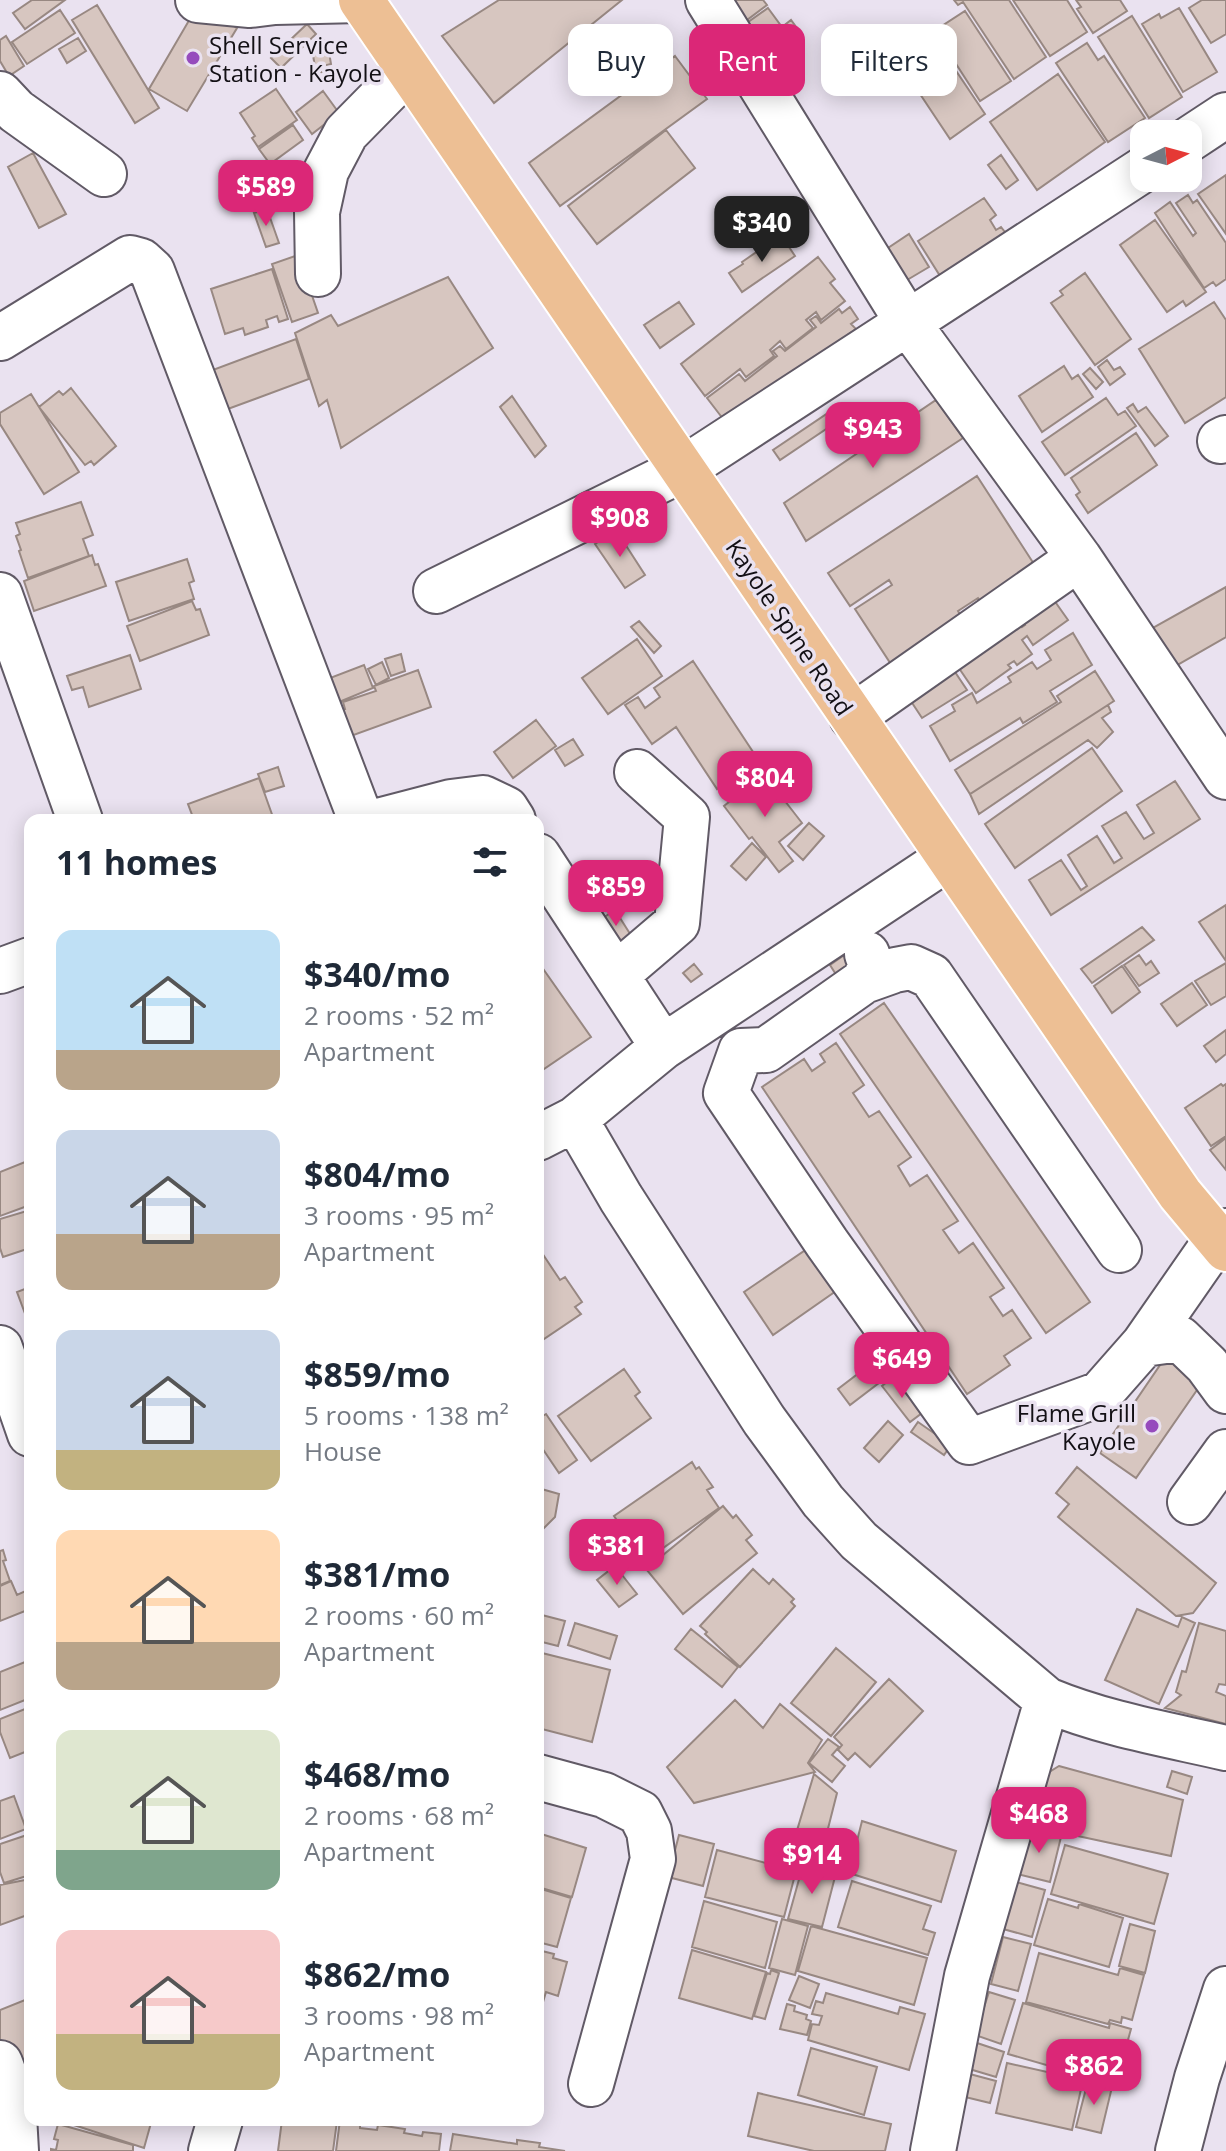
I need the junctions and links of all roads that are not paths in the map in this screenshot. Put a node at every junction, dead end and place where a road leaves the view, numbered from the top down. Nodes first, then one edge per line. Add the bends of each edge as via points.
1 (198, 0) edge
2 (361, 0) edge
3 (708, 0) edge
4 (408, 70) junction
5 (0, 94) edge
6 (1226, 115) edge
7 (1202, 131) edge
8 (104, 174) dead end
9 (1130, 178) edge
10 (318, 274) dead end
11 (908, 323) junction
12 (0, 338) edge
13 (683, 469) junction
14 (1079, 558) junction
15 (436, 591) dead end
16 (0, 595) edge
17 (852, 717) junction
18 (637, 772) dead end
19 (1226, 777) edge
20 (78, 814) edge
21 (359, 814) edge
22 (405, 814) edge
23 (509, 814) edge
24 (948, 858) junction
25 (544, 865) edge
26 (831, 935) junction
27 (24, 962) edge
28 (0, 971) edge
29 (616, 975) junction
30 (864, 981) junction
31 (663, 1047) junction
32 (556, 1129) edge
33 (1223, 1240) edge
34 (1119, 1250) dead end
35 (1144, 1344) junction
36 (0, 1348) edge
37 (1226, 1391) edge
38 (24, 1417) edge
39 (1226, 1452) edge
40 (1190, 1502) dead end
41 (1047, 1700) junction
42 (1226, 1748) edge
43 (544, 1779) edge
44 (1226, 1989) edge
45 (0, 2063) edge
46 (1211, 2081) edge
47 (591, 2084) dead end
48 (218, 2126) edge
49 (16, 2151) edge
50 (211, 2151) edge
51 (933, 2151) edge
52 (1178, 2151) edge

1 - 2 street via 250,5
2 - 4 main road, Kayole Spine Road
3 - 11 street
4 - 10 street via 346,133 326,171 317,212
4 - 13 main road, Kayole Spine Road
5 - 8 street
6 - 7 street
9 - 11 street
11 - 13 street
11 - 14 street
12 - 21 street via 130,258 152,271
13 - 15 street
13 - 17 main road, Kayole Spine Road
14 - 17 street
14 - 19 street
16 - 20 street
17 - 24 main road, Kayole Spine Road
18 - 29 street via 687,817 677,923
22 - 23 street via 483,798
24 - 26 street
24 - 33 main road, Kayole Spine Road via 1180,1194
25 - 29 street
26 - 30 street via 866,950 871,965
26 - 31 street
27 - 28 street
29 - 31 street
30 - 34 street via 911,967 931,976
30 - 35 street via 766,1050 741,1051 726,1093 969,1442 1100,1394
31 - 32 street
32 - 41 street via 621,1198 755,1407 823,1501 859,1541
33 - 35 street
35 - 37 street via 1180,1339
36 - 38 street
39 - 40 street
41 - 42 street via 1107,1721
41 - 51 street via 967,1976
43 - 47 street via 604,1795 640,1813 649,1831 653,1859
44 - 46 street
45 - 49 street via 13,2098
46 - 52 street
48 - 50 street

